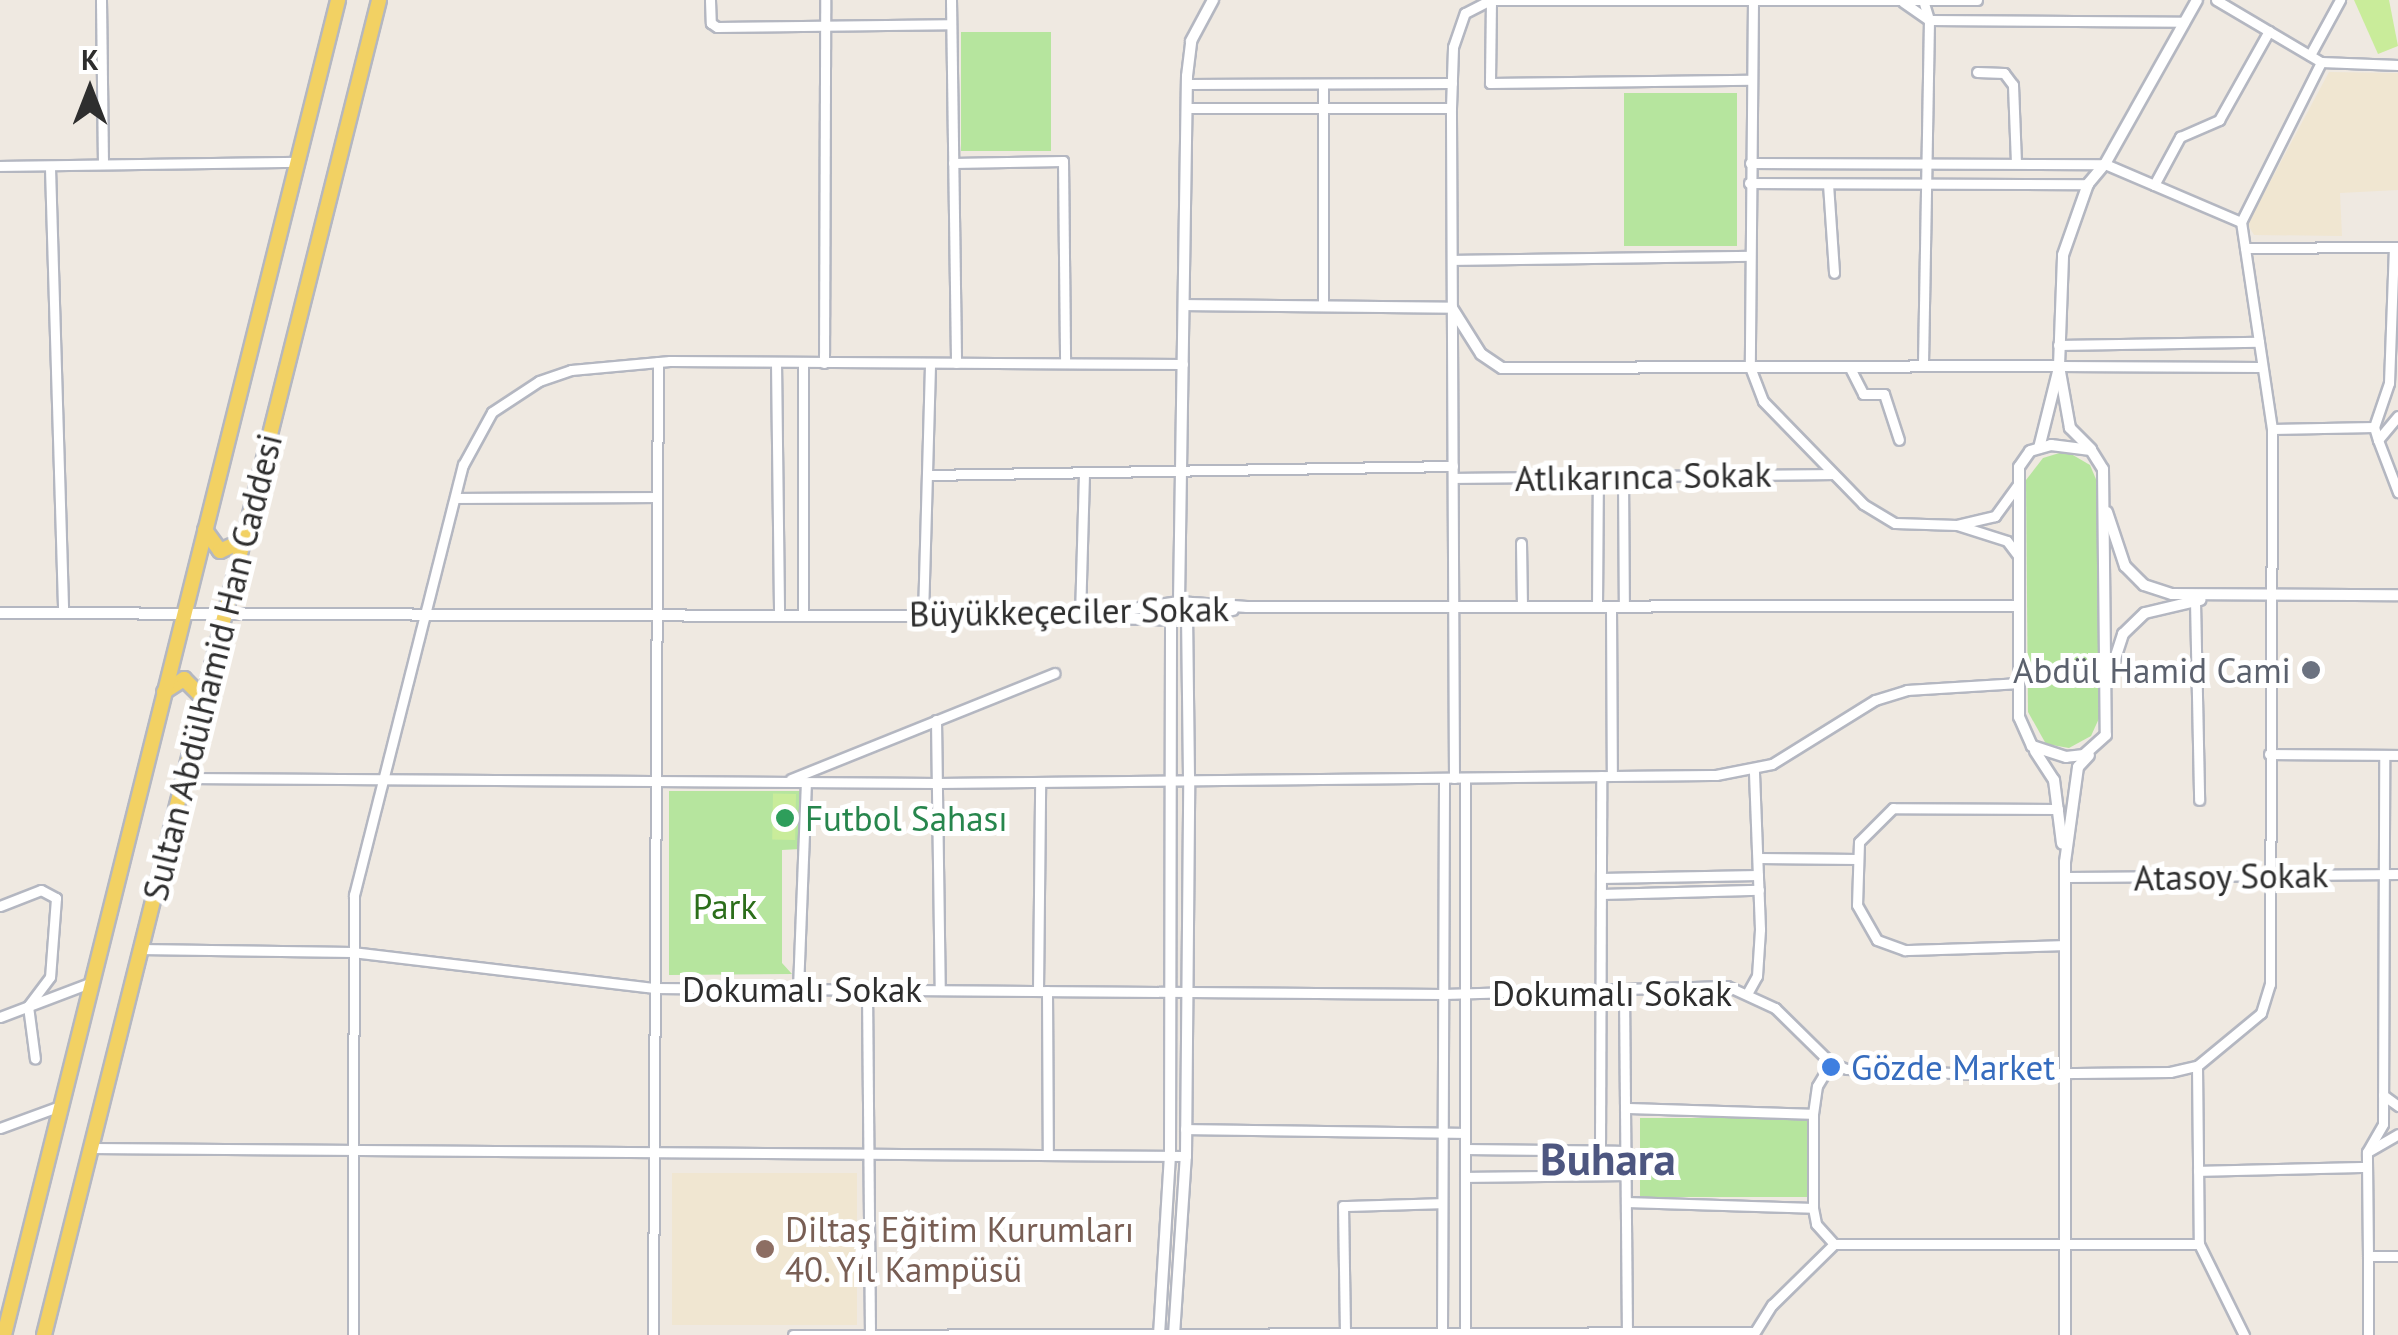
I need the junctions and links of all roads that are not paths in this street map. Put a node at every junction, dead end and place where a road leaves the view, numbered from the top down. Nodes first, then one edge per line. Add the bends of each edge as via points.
1 (102, 0) edge
2 (338, 0) edge
3 (380, 0) edge
4 (710, 0) edge
5 (825, 0) edge
6 (951, 0) edge
7 (1213, 0) edge
8 (1491, 0) edge
9 (1901, 0) edge
10 (1977, 0) edge
11 (2197, 0) edge
12 (2216, 0) edge
13 (2340, 0) edge
14 (1753, 1) edge
15 (1923, 1) edge
16 (1929, 20) junction
17 (2184, 22) junction
18 (824, 23) junction
19 (950, 24) junction
20 (2269, 31) junction
21 (2310, 56) junction
22 (2321, 62) junction
23 (2398, 65) edge
24 (1977, 72) dead end
25 (1752, 80) junction
26 (1452, 83) junction
27 (1187, 84) junction
28 (1324, 84) junction
29 (1187, 108) junction
30 (1324, 108) junction
31 (1451, 108) junction
32 (297, 162) junction
33 (953, 162) junction
34 (1750, 162) junction
35 (1928, 162) junction
36 (2016, 162) junction
37 (102, 164) junction
38 (2105, 164) junction
39 (0, 166) edge
40 (50, 168) junction
41 (1749, 183) junction
42 (1828, 184) junction
43 (2088, 184) junction
44 (1929, 185) junction
45 (2154, 186) junction
46 (2241, 222) junction
47 (2246, 248) junction
48 (2396, 248) edge
49 (1750, 256) junction
50 (1452, 260) junction
51 (1834, 274) dead end
52 (1184, 305) junction
53 (1323, 305) junction
54 (1452, 308) junction
55 (2258, 342) junction
56 (2058, 345) junction
57 (658, 362) junction
58 (776, 362) junction
59 (803, 363) junction
60 (824, 363) junction
61 (930, 363) junction
62 (956, 363) junction
63 (1065, 363) junction
64 (1183, 364) junction
65 (1849, 366) junction
66 (1923, 366) junction
67 (2058, 366) junction
68 (1750, 367) junction
69 (2261, 367) junction
70 (2398, 416) edge
71 (2374, 427) junction
72 (2272, 430) junction
73 (1899, 440) dead end
74 (2378, 440) junction
75 (2039, 448) junction
76 (2092, 450) junction
77 (1454, 466) junction
78 (1181, 470) junction
79 (1084, 472) junction
80 (927, 474) junction
81 (1833, 474) junction
82 (1598, 477) junction
83 (1624, 477) junction
84 (1454, 478) junction
85 (2018, 483) junction
86 (2398, 492) edge
87 (455, 498) junction
88 (656, 498) junction
89 (2104, 505) junction
90 (1957, 526) junction
91 (204, 530) junction
92 (242, 540) junction
93 (1521, 543) dead end
94 (2019, 557) junction
95 (2398, 594) edge
96 (2270, 597) junction
97 (2216, 598) junction
98 (2195, 601) junction
99 (1179, 602) junction
100 (1597, 606) junction
101 (1611, 606) junction
102 (1624, 606) junction
103 (2019, 606) junction
104 (1247, 607) junction
105 (1454, 607) junction
106 (1522, 607) junction
107 (63, 613) junction
108 (184, 613) junction
109 (0, 614) edge
110 (223, 614) junction
111 (428, 614) junction
112 (655, 615) junction
113 (779, 616) junction
114 (802, 616) junction
115 (923, 616) junction
116 (1080, 617) junction
117 (1170, 620) junction
118 (1187, 620) junction
119 (1054, 673) dead end
120 (2019, 684) junction
121 (164, 692) junction
122 (203, 698) junction
123 (2108, 699) junction
124 (936, 720) junction
125 (2032, 746) junction
126 (2096, 746) junction
127 (2269, 754) junction
128 (2384, 755) junction
129 (2398, 755) edge
130 (1754, 772) junction
131 (1607, 776) junction
132 (1189, 777) junction
133 (184, 778) junction
134 (1454, 778) junction
135 (1172, 779) junction
136 (382, 780) junction
137 (654, 782) junction
138 (784, 782) junction
139 (806, 783) junction
140 (937, 783) junction
141 (1040, 783) junction
142 (2198, 800) dead end
143 (2058, 809) junction
144 (1758, 858) junction
145 (1857, 859) junction
146 (2064, 862) junction
147 (2384, 874) junction
148 (2398, 874) edge
149 (1758, 876) junction
150 (2270, 876) junction
151 (1600, 878) junction
152 (2064, 878) junction
153 (1758, 890) junction
154 (1600, 894) junction
155 (0, 906) edge
156 (2062, 944) junction
157 (140, 949) junction
158 (352, 952) junction
159 (92, 982) junction
160 (654, 988) junction
161 (798, 990) junction
162 (867, 990) junction
163 (940, 990) junction
164 (1043, 991) junction
165 (1172, 992) junction
166 (1187, 992) junction
167 (1600, 992) junction
168 (1624, 992) junction
169 (1748, 992) junction
170 (1465, 993) junction
171 (1443, 994) junction
172 (28, 1006) junction
173 (0, 1017) edge
174 (35, 1059) dead end
175 (1831, 1063) junction
176 (2198, 1066) junction
177 (2065, 1072) junction
178 (2383, 1096) junction
179 (60, 1106) junction
180 (2398, 1106) edge
181 (1625, 1108) junction
182 (1814, 1114) junction
183 (0, 1128) edge
184 (1186, 1129) junction
185 (1442, 1132) junction
186 (1465, 1133) junction
187 (2398, 1134) edge
188 (90, 1148) junction
189 (354, 1150) junction
190 (1465, 1150) junction
191 (1600, 1150) junction
192 (1625, 1151) junction
193 (653, 1152) junction
194 (2367, 1152) junction
195 (869, 1154) junction
196 (1048, 1155) junction
197 (1170, 1156) junction
198 (1186, 1156) junction
199 (2367, 1168) junction
200 (2198, 1171) junction
201 (1625, 1174) junction
202 (1465, 1177) junction
203 (1626, 1202) junction
204 (1442, 1203) junction
205 (1813, 1208) junction
206 (2065, 1242) junction
207 (1834, 1244) junction
208 (2199, 1244) junction
209 (2368, 1256) junction
210 (2398, 1256) edge
211 (1344, 1332) junction
212 (1442, 1332) junction
213 (1465, 1332) junction
214 (1627, 1332) junction
215 (1159, 1333) edge
216 (1174, 1333) edge
217 (1246, 1333) edge
218 (870, 1334) edge
219 (911, 1334) edge
220 (1044, 1334) edge
221 (1367, 1334) edge
222 (1560, 1334) edge
223 (1754, 1334) edge
224 (4, 1335) edge
225 (44, 1335) edge
226 (353, 1335) edge
227 (653, 1335) edge
228 (793, 1335) edge
229 (2065, 1335) edge
230 (2244, 1335) edge
231 (2368, 1335) edge

1 - 37 street
2 - 32 main road, Sultan Abdülhamid Han Caddesi
3 - 92 main road, Sultan Abdülhamid Han Caddesi
4 - 18 street via 717,27
5 - 18 street
6 - 19 street
7 - 27 street via 1191,41
8 - 14 street
8 - 25 street via 1490,83
8 - 26 street via 1475,2 1456,28
9 - 14 street
9 - 15 street
9 - 16 street
10 - 15 street
11 - 17 street
12 - 20 street
13 - 21 street
14 - 25 street
15 - 16 street
16 - 17 street
16 - 35 street
17 - 38 street
18 - 19 street
18 - 60 street
19 - 33 street
20 - 21 street
20 - 45 street via 2219,120 2180,137
21 - 22 street
22 - 23 street
22 - 46 street
24 - 36 street via 2004,73 2013,85
25 - 34 street
26 - 28 street
26 - 31 street
27 - 28 street
27 - 29 street
28 - 30 street
29 - 30 street
29 - 52 street
30 - 31 street
30 - 53 street
31 - 50 street
32 - 37 street
32 - 91 main road, Sultan Abdülhamid Han Caddesi
33 - 62 street
33 - 63 street via 1062,160
34 - 35 street
34 - 41 street
35 - 36 street
35 - 44 street
36 - 38 street
37 - 40 street
38 - 43 street
38 - 45 street
39 - 40 street
40 - 107 street
41 - 42 street
41 - 49 street
42 - 44 street
42 - 51 street
43 - 44 street
43 - 56 street via 2063,255
44 - 66 street
45 - 46 street
46 - 47 street
47 - 48 street
47 - 55 street
48 - 71 street via 2389,383
49 - 50 street
49 - 68 street
50 - 54 street
52 - 53 street
52 - 64 street
53 - 54 street
54 - 68 street via 1464,333 1502,368
54 - 77 street
55 - 56 street
55 - 69 street
56 - 67 street
57 - 58 street
57 - 87 street via 571,370 539,381 492,412 463,465
57 - 88 street
58 - 59 street
58 - 113 street
59 - 60 street
59 - 114 street
60 - 61 street
61 - 62 street
61 - 80 street
62 - 63 street
63 - 64 street
64 - 78 street
65 - 66 street
65 - 68 street
65 - 73 street via 1863,394 1884,394
66 - 67 street
67 - 69 street
67 - 75 street
67 - 76 street via 2070,428
68 - 81 street via 1762,402
69 - 72 street
70 - 74 street
71 - 72 street
71 - 74 street
72 - 96 street
74 - 86 street
75 - 76 street
75 - 85 street via 2018,467
76 - 89 street via 2103,468
77 - 78 street
77 - 84 street
78 - 79 street
78 - 99 street
79 - 80 street
79 - 116 street
80 - 115 street
81 - 83 street, Atlıkarınca Sokak
81 - 90 street via 1895,523
82 - 83 street, Atlıkarınca Sokak
82 - 84 street, Atlıkarınca Sokak
82 - 100 street
83 - 102 street
84 - 105 street
85 - 90 street via 1995,516
85 - 94 street
87 - 88 street
87 - 111 street
88 - 112 street
89 - 97 street via 2125,566 2144,585
89 - 123 street
90 - 94 street via 2007,541
91 - 92 main road via 220,551
91 - 108 main road, Sultan Abdülhamid Han Caddesi
92 - 110 main road, Sultan Abdülhamid Han Caddesi
93 - 106 street
94 - 103 street
95 - 96 street
96 - 97 street
96 - 127 street
97 - 98 street
98 - 123 street via 2145,613 2123,634
98 - 142 street
99 - 104 street, Büyükkeçeciler Sokak
99 - 116 street, Büyükkeçeciler Sokak
99 - 117 street
99 - 118 street
100 - 101 street, Büyükkeçeciler Sokak
100 - 106 street, Büyükkeçeciler Sokak
101 - 102 street, Büyükkeçeciler Sokak
101 - 131 street
102 - 103 street, Büyükkeçeciler Sokak
103 - 120 street
104 - 105 street, Büyükkeçeciler Sokak
104 - 118 street
105 - 106 street, Büyükkeçeciler Sokak
105 - 134 street
107 - 108 street, Büyükkeçeciler Sokak
107 - 109 street, Büyükkeçeciler Sokak
108 - 110 street, Büyükkeçeciler Sokak
108 - 121 main road, Sultan Abdülhamid Han Caddesi
110 - 111 street, Büyükkeçeciler Sokak
110 - 122 main road, Sultan Abdülhamid Han Caddesi
111 - 112 street, Büyükkeçeciler Sokak
111 - 136 street
112 - 113 street, Büyükkeçeciler Sokak
112 - 137 street
113 - 114 street, Büyükkeçeciler Sokak
114 - 115 street, Büyükkeçeciler Sokak
115 - 116 street, Büyükkeçeciler Sokak
116 - 117 street
117 - 118 street
117 - 135 street
118 - 132 street
119 - 124 street
120 - 125 street via 2019,717
120 - 130 street via 1907,690 1876,700
121 - 122 main road via 184,679
121 - 159 main road, Sultan Abdülhamid Han Caddesi
122 - 133 main road, Sultan Abdülhamid Han Caddesi
123 - 126 street via 2106,735
124 - 138 street
124 - 140 street
125 - 126 street via 2066,757
125 - 143 street via 2054,780
126 - 146 street via 2078,767
127 - 128 street
127 - 150 street
128 - 129 street
128 - 147 street
130 - 131 street
130 - 144 street
131 - 134 street
131 - 151 street
132 - 134 street
132 - 135 street
132 - 166 street
133 - 136 street
133 - 157 main road, Sultan Abdülhamid Han Caddesi
134 - 170 street
134 - 171 street
135 - 141 street
135 - 165 street
136 - 137 street
136 - 158 street via 354,895
137 - 138 street
137 - 160 street
138 - 139 street
139 - 140 street
139 - 161 street
140 - 141 street
140 - 163 street
141 - 164 street
143 - 145 street via 1893,808 1859,842
143 - 146 street
144 - 145 street
144 - 149 street
145 - 156 street via 1856,905 1877,940 1905,950
146 - 152 street
147 - 148 street, Atasoy Sokak
147 - 150 street, Atasoy Sokak
147 - 178 street
149 - 151 street
149 - 153 street
150 - 152 street, Atasoy Sokak
150 - 176 street via 2270,984 2261,1013
151 - 154 street
152 - 156 street
153 - 154 street
153 - 169 street via 1758,976
154 - 167 street
155 - 172 street via 41,890 56,898 50,977
156 - 177 street
157 - 158 street, Dokumalı Sokak
157 - 188 main road, Sultan Abdülhamid Han Caddesi
158 - 160 street, Dokumalı Sokak
158 - 189 street
159 - 172 street
159 - 179 main road, Sultan Abdülhamid Han Caddesi
160 - 161 street, Dokumalı Sokak
160 - 193 street
161 - 162 street, Dokumalı Sokak
162 - 163 street, Dokumalı Sokak
162 - 195 street
163 - 164 street, Dokumalı Sokak
164 - 165 street, Dokumalı Sokak
164 - 196 street
165 - 166 street, Dokumalı Sokak
165 - 197 street
166 - 171 street, Dokumalı Sokak
166 - 184 street
167 - 168 street, Dokumalı Sokak
167 - 170 street, Dokumalı Sokak
167 - 191 street
168 - 169 street, Dokumalı Sokak via 1726,986
168 - 181 street
169 - 175 street, Dokumalı Sokak via 1775,1008
170 - 171 street, Dokumalı Sokak
170 - 186 street
171 - 185 street
172 - 173 street
172 - 174 street
175 - 177 street via 1885,1074
175 - 182 street via 1817,1086
176 - 177 street
176 - 200 street
177 - 206 street
178 - 180 street
178 - 194 street via 2383,1124
179 - 183 street
179 - 224 main road, Sultan Abdülhamid Han Caddesi
181 - 182 street
181 - 192 street
182 - 205 street
184 - 185 street
184 - 198 street
185 - 186 street
185 - 204 street
186 - 190 street
187 - 194 street
188 - 189 street
188 - 225 main road, Sultan Abdülhamid Han Caddesi
189 - 193 street
189 - 226 street
190 - 191 street
190 - 202 street
191 - 192 street
192 - 201 street
193 - 195 street
193 - 227 street
194 - 199 street
195 - 196 street
195 - 218 street
196 - 197 street
197 - 198 street
197 - 215 street
198 - 216 street
199 - 200 street
199 - 209 street
200 - 208 street
201 - 202 street
201 - 203 street
202 - 213 street
203 - 205 street
203 - 214 street
204 - 211 street via 1343,1206
204 - 212 street
205 - 207 street via 1816,1224
206 - 207 street
206 - 208 street
206 - 229 street
207 - 223 street
208 - 230 street
209 - 210 street
209 - 231 street
211 - 217 street
211 - 221 street
212 - 213 street
212 - 221 street
213 - 222 street
214 - 222 street
214 - 223 street
215 - 216 street
215 - 220 street
216 - 217 street
218 - 219 street
218 - 228 street
219 - 220 street

